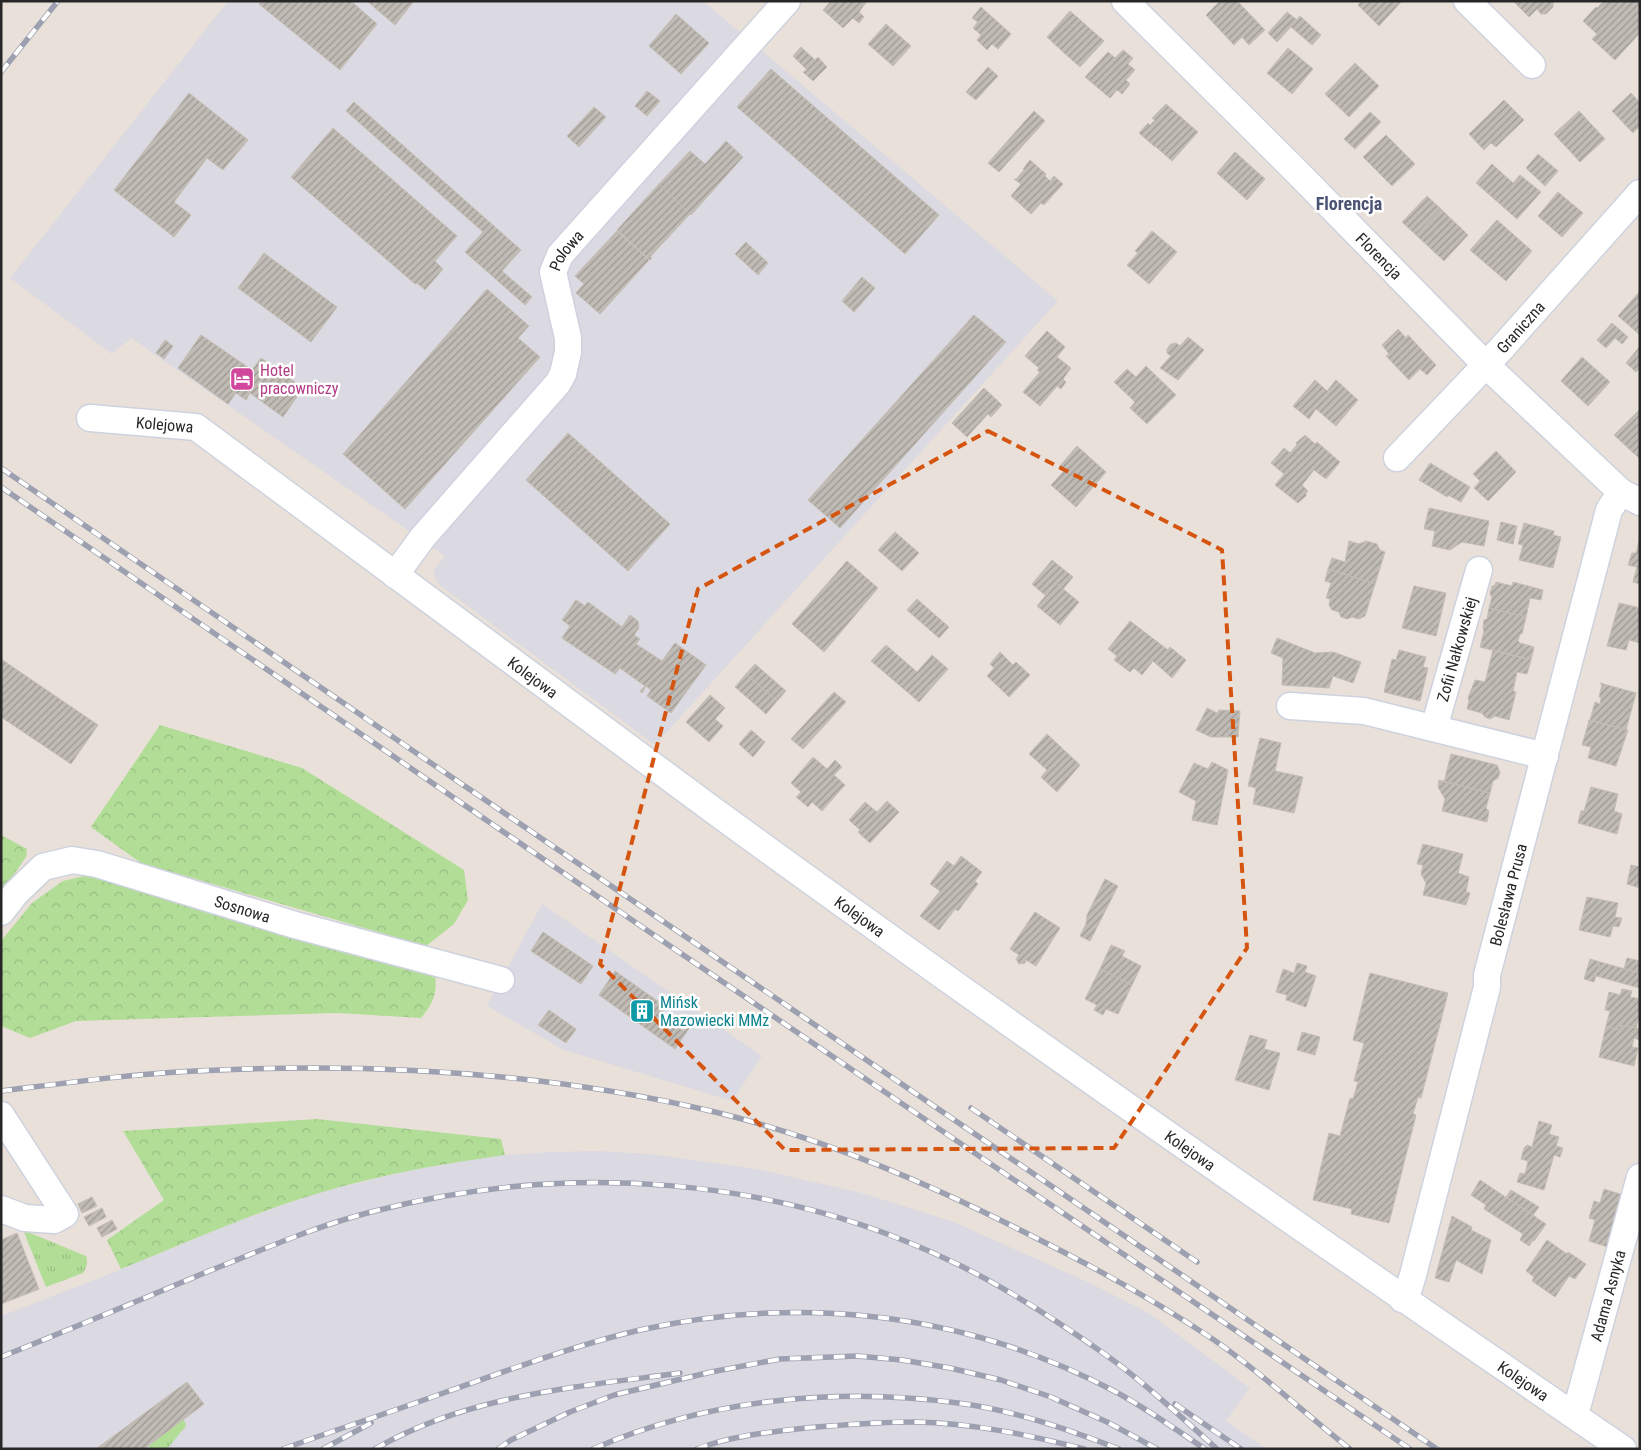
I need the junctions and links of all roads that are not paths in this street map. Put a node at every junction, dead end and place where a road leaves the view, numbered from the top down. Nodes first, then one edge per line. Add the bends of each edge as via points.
1 (787, 1) edge
2 (1125, 1) edge
3 (1467, 1) edge
4 (1532, 65) dead end
5 (1640, 193) edge
6 (1486, 365) junction
7 (90, 418) dead end
8 (1397, 458) dead end
9 (1630, 497) edge
10 (1479, 570) dead end
11 (395, 575) junction
12 (1290, 706) dead end
13 (1434, 728) junction
14 (1545, 756) junction
15 (1, 912) edge
16 (501, 980) dead end
17 (1, 1115) edge
18 (1640, 1177) edge
19 (1, 1209) edge
20 (1402, 1298) junction
21 (1572, 1414) junction
22 (1623, 1449) edge

1 - 11 street, Polowa via 560,255 553,272 568,338 563,374
2 - 6 street, Florencja
3 - 4 street
5 - 6 street, Graniczna
6 - 8 street, Graniczna
6 - 9 street, Florencja
7 - 11 street, Kolejowa via 196,428
9 - 14 street, Bolesława Prusa via 1609,510
10 - 13 street, Zofii Nałkowskiej
11 - 20 street, Kolejowa via 1123,1104
12 - 13 street via 1364,711
13 - 14 street
14 - 20 street, Bolesława Prusa via 1487,975 1487,987 1416,1266
15 - 16 street, Sosnowa via 42,867 72,860 97,864 294,925
17 - 19 street via 64,1214 54,1220 25,1218
18 - 21 street, Adama Asnyka via 1578,1404
20 - 21 street, Kolejowa
21 - 22 street, Kolejowa

